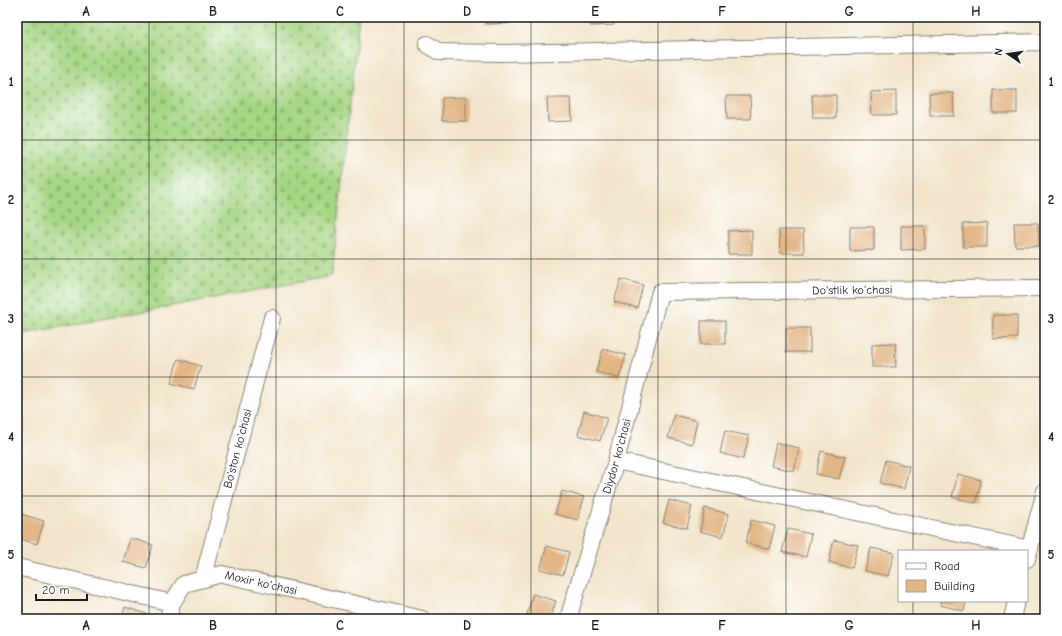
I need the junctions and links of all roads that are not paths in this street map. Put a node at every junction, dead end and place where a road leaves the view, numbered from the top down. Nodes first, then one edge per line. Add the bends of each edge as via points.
1 (1045, 42) edge
2 (427, 44) dead end
3 (1045, 288) edge
4 (660, 292) joint
5 (272, 318) dead end
6 (616, 460) junction
7 (1045, 491) edge
8 (1010, 550) edge
9 (1028, 554) edge
10 (17, 567) edge
11 (203, 579) junction
12 (1016, 602) edge
13 (172, 603) junction
14 (168, 619) edge
15 (422, 619) edge
16 (568, 619) edge
17 (1012, 619) edge

1 - 2 street via 504,53 439,52
3 - 4 street, Do'stlik ko'chasi
4 - 6 street, Diydor ko'chasi
5 - 11 street, Bo'ston ko'chasi
6 - 8 street
6 - 16 street, Diydor ko'chasi
7 - 9 street
10 - 13 street
11 - 13 street, Moxir ko'chasi via 184,584
11 - 15 street, Moxir ko'chasi via 222,574
12 - 17 street
13 - 14 street

